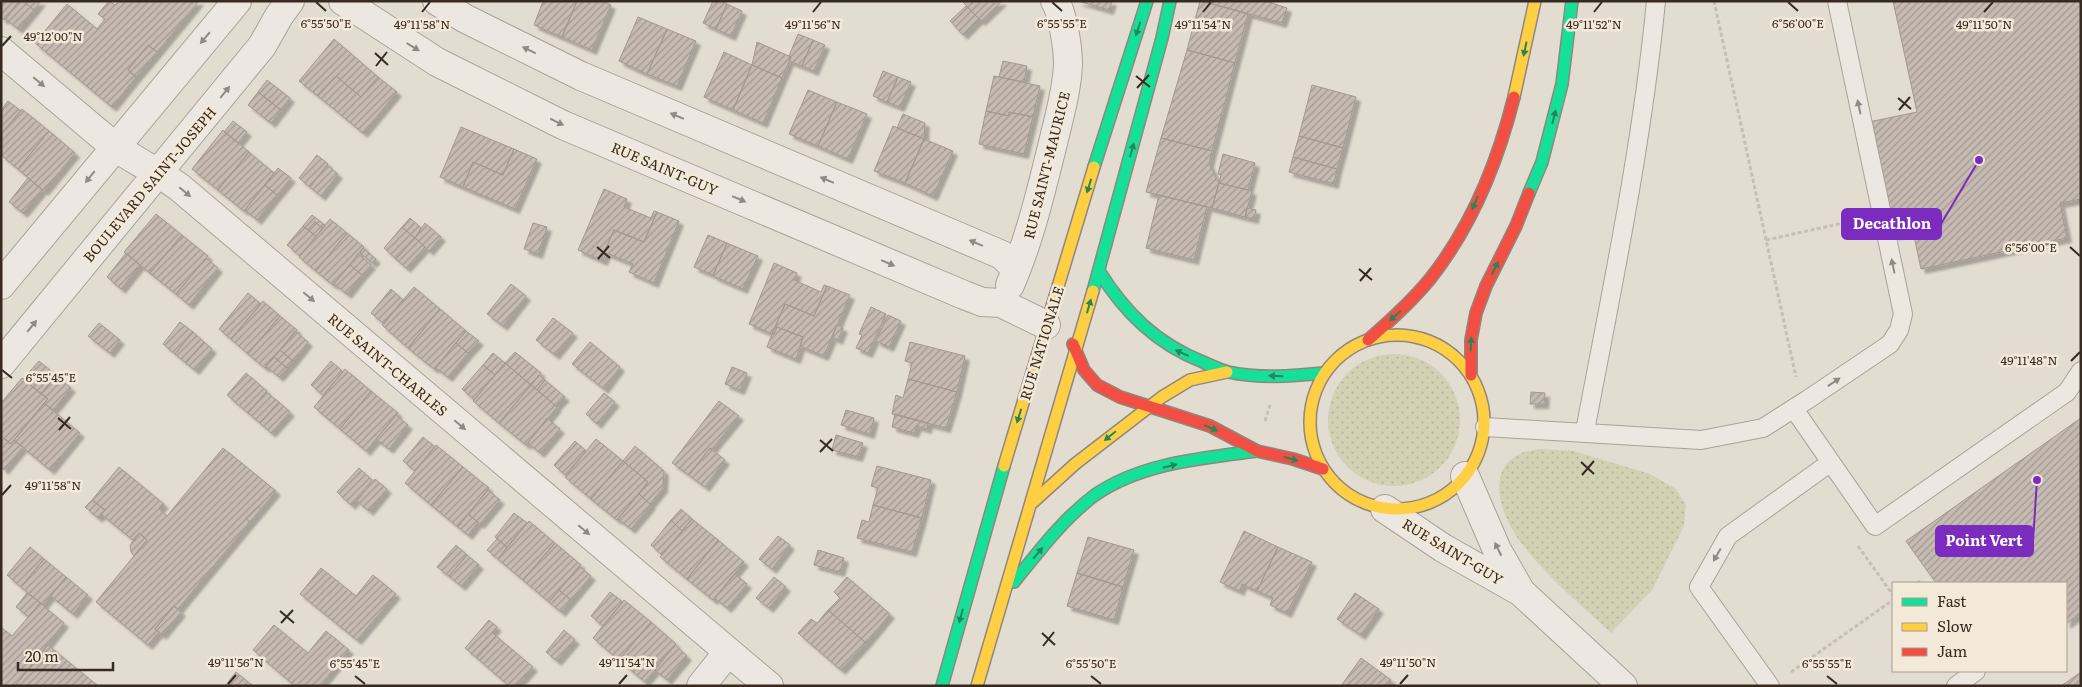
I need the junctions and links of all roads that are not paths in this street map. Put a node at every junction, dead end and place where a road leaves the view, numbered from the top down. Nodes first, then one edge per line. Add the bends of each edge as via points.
1 (237, 1) edge
2 (290, 1) edge
3 (343, 1) edge
4 (437, 1) edge
5 (1054, 1) edge
6 (1146, 1) edge
7 (1170, 1) edge
8 (1535, 1) edge
9 (1572, 1) edge
10 (1656, 1) edge
11 (1837, 1) edge
12 (1, 51) edge
13 (115, 147) junction
14 (159, 172) junction
15 (1016, 269) junction
16 (1099, 271) junction
17 (1, 285) edge
18 (1058, 286) junction
19 (1001, 304) junction
20 (1060, 325) junction
21 (1368, 340) junction
22 (1076, 353) junction
23 (1, 364) edge
24 (2081, 371) edge
25 (1227, 372) junction
26 (1324, 373) junction
27 (1471, 375) junction
28 (1800, 405) junction
29 (1149, 407) junction
30 (1485, 427) junction
31 (1585, 431) junction
32 (1257, 451) junction
33 (1831, 462) junction
34 (1323, 469) junction
35 (1465, 476) junction
36 (1032, 503) junction
37 (1385, 509) junction
38 (1013, 525) dead end
39 (994, 547) dead end
40 (974, 569) junction
41 (1006, 590) junction
42 (1521, 592) junction
43 (728, 652) junction
44 (1975, 672) edge
45 (701, 686) edge
46 (769, 686) edge
47 (942, 686) edge
48 (977, 686) edge
49 (1623, 686) edge
50 (1770, 686) edge
51 (1956, 686) edge

1 -> 13 street
14 -> 2 street, BOULEVARD SAINT-JOSEPH via 262,46
3 -> 19 street, RUE SAINT-GUY via 437,62 563,125 964,295 982,302
15 -> 4 street via 1002,254 582,76 464,18
5 - 15 street, RUE SAINT-MAURICE via 1065,37 1068,63 1065,93 1038,207
6 -> 18 main road, RUE NATIONALE
16 -> 7 main road
8 -> 21 main road via 1501,144 1471,214 1438,270
27 -> 9 main road via 1471,340 1476,313 1542,162 1562,84
10 - 31 lane via 1627,212
28 -> 11 lane via 1890,344 1899,330 1903,314
12 -> 13 street, RUE SAINT-CHARLES
13 - 14 street, RUE SAINT-CHARLES
13 -> 17 street
23 -> 14 street, BOULEVARD SAINT-JOSEPH
14 -> 43 street, RUE SAINT-CHARLES
15 - 19 street
22 -> 16 main road
25 -> 16 main road via 1178,352 1154,338 1120,303
18 - 20 main road, RUE NATIONALE
18 - 20 main road
19 - 20 street, RUE SAINT-GUY
20 - 22 main road
20 -> 40 main road, RUE NATIONALE
21 - 26 main road via 1351,348
21 - 27 main road via 1391,335 1414,336 1436,344 1456,357
22 - 29 main road via 1084,370 1097,385
22 - 36 main road
24 - 33 lane via 2067,392 1875,526
26 -> 25 main road via 1277,377
25 - 29 main road via 1190,380
26 - 34 main road via 1314,396 1310,421 1313,446
27 - 30 main road via 1482,400
28 - 31 lane via 1763,428 1701,440
28 - 33 lane
29 -> 32 main road via 1210,426
29 -> 36 main road via 1069,469
30 - 31 lane
30 - 35 main road via 1479,453
32 -> 34 main road
41 -> 32 main road via 1077,510 1119,482 1199,459
33 -> 50 lane via 1728,536 1699,587
34 - 37 main road via 1340,488 1361,502
35 - 37 main road via 1449,492 1429,503 1408,509
42 -> 35 street, RUE SAINT-GUY
36 - 38 main road
36 - 41 main road
37 - 42 street, RUE SAINT-GUY via 1443,548
39 - 40 main road
40 -> 47 main road, RUE NATIONALE
41 - 48 main road
42 - 49 street, RUE SAINT-GUY
43 - 45 street
43 - 46 street, RUE SAINT-CHARLES
44 - 51 lane

